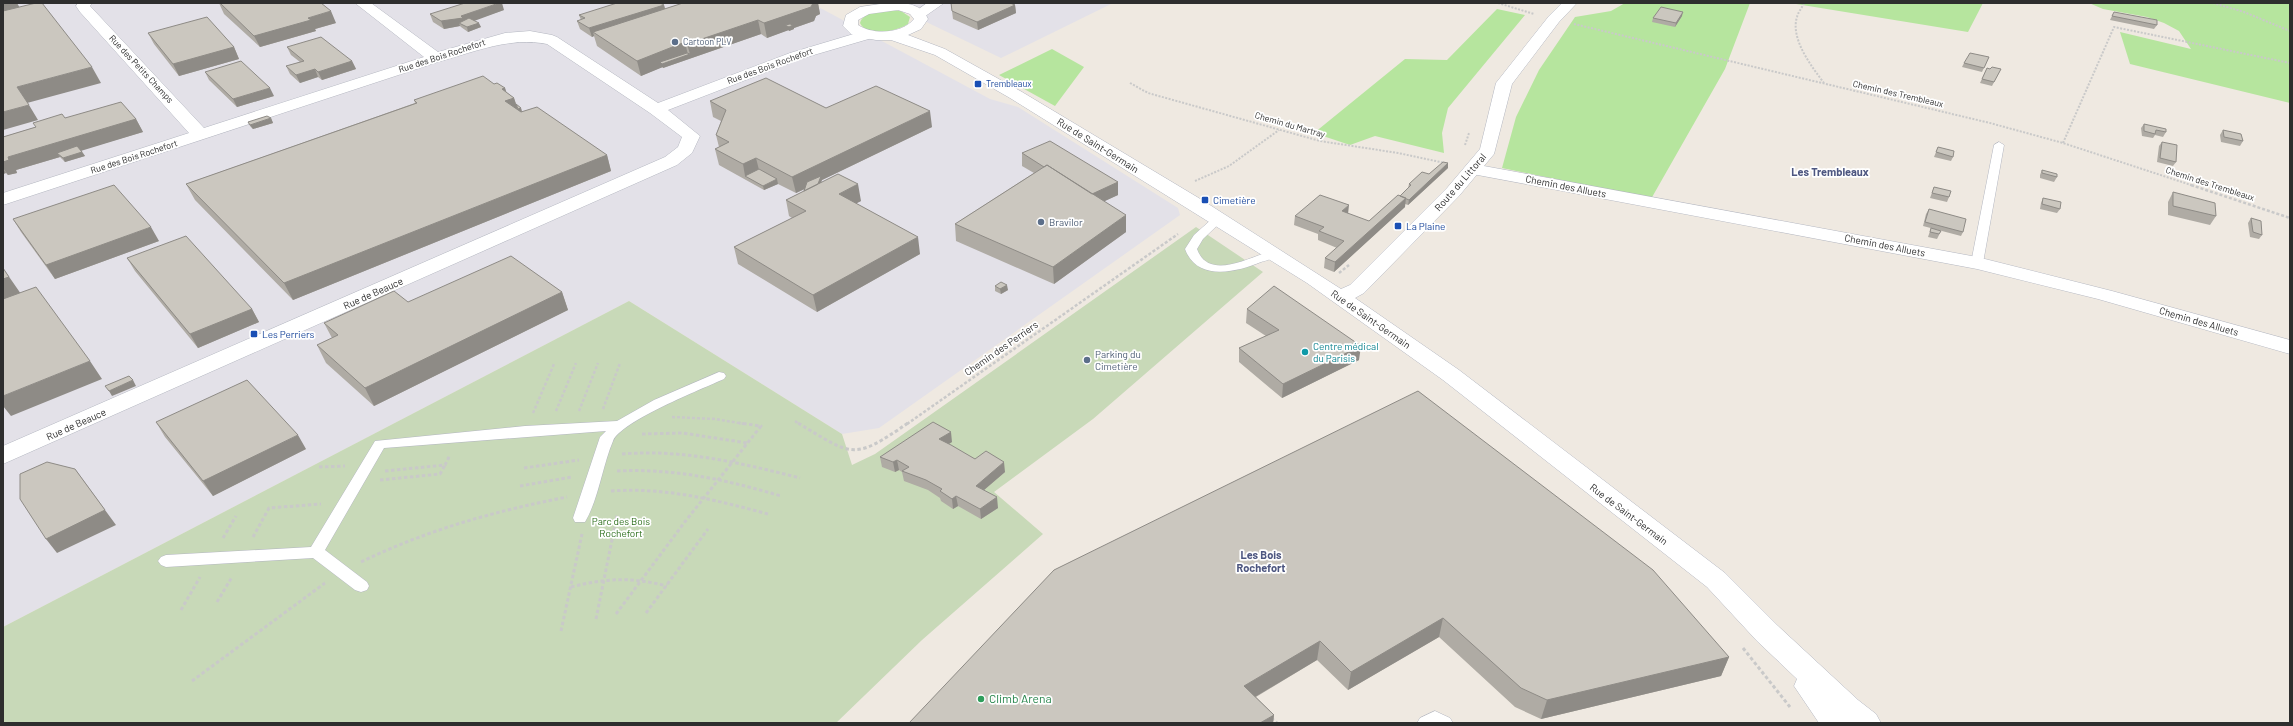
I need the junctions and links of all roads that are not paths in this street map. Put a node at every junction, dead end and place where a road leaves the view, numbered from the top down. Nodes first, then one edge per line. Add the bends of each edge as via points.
1 (85, 3) edge
2 (362, 3) edge
3 (843, 3) edge
4 (937, 3) edge
5 (1570, 3) edge
6 (872, 5) edge
7 (916, 13) edge
8 (853, 20) junction
9 (867, 35) junction
10 (893, 35) junction
11 (940, 52) junction
12 (795, 56) junction
13 (436, 58) junction
14 (656, 109) junction
15 (201, 135) junction
16 (1999, 145) dead end
17 (1473, 169) junction
18 (3, 199) edge
19 (1213, 216) junction
20 (1272, 254) junction
21 (1977, 263) junction
22 (1349, 293) junction
23 (2290, 347) edge
24 (719, 376) dead end
25 (620, 425) junction
26 (3, 456) edge
27 (580, 518) dead end
28 (316, 552) junction
29 (166, 561) dead end
30 (361, 586) dead end
31 (1767, 633) junction
32 (1426, 723) edge
33 (1444, 723) edge
34 (1836, 723) edge
35 (1866, 723) edge

1 - 15 street, Rue des Petits Champs via 85,10
2 - 13 street
3 - 8 street
4 - 7 street
5 - 17 street, Route du Littoral via 1554,19 1504,83 1488,150
6 - 7 street
6 - 8 street
7 - 10 street
7 - 11 street, Rue de Saint-Germain via 922,30
8 - 9 street via 859,33
8 - 12 street via 834,37
9 - 10 street
9 - 12 street, Rue des Bois Rochefort
10 - 11 street, Rue de Saint-Germain
11 - 19 street, Rue de Saint-Germain via 1016,95
12 - 14 street, Rue des Bois Rochefort
13 - 14 street, Rue des Bois Rochefort via 505,38 530,36 552,40
13 - 15 street, Rue des Bois Rochefort
14 - 26 street, Rue de Beauce via 691,136 686,149 671,162
15 - 18 street, Rue des Bois Rochefort
16 - 21 lane
17 - 21 street, Chemin des Alluets
17 - 22 street, Route du Littoral via 1453,192
19 - 20 street, Rue de Saint-Germain
19 - 20 lane via 1191,249 1196,259 1205,265 1226,270
20 - 22 street, Rue de Saint-Germain
21 - 23 street, Chemin des Alluets via 2105,295
22 - 31 street, Rue de Saint-Germain via 1592,486 1716,580
24 - 25 lane
25 - 27 lane via 607,437
25 - 28 lane via 380,444
28 - 29 lane
28 - 30 lane
31 - 34 street, Rue de Saint-Germain
31 - 35 street, Rue de Saint-Germain
32 - 33 lane via 1435,718

